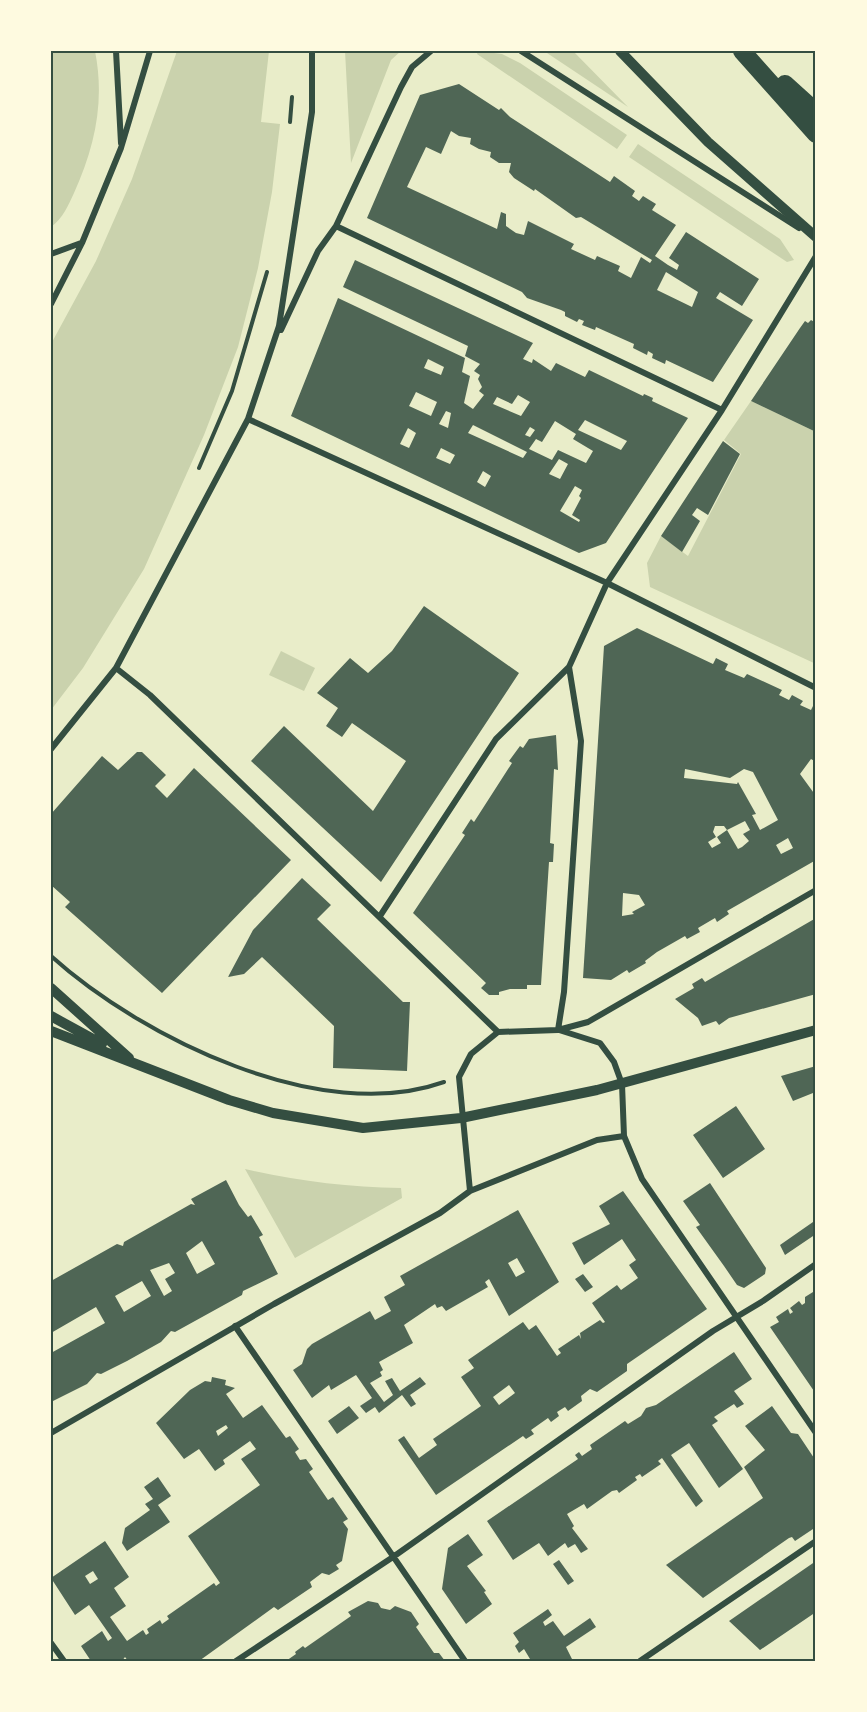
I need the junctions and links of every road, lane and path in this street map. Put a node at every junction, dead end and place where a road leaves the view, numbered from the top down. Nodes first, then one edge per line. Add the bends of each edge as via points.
1 (116, 51) edge
2 (150, 51) edge
3 (312, 51) edge
4 (431, 51) edge
5 (521, 51) edge
6 (620, 51) edge
7 (742, 51) edge
8 (748, 51) edge
9 (292, 97) dead end
10 (816, 112) edge
11 (290, 124) dead end
12 (816, 134) edge
13 (121, 148) junction
14 (336, 226) junction
15 (816, 238) edge
16 (82, 243) junction
17 (51, 255) edge
18 (816, 256) edge
19 (269, 267) dead end
20 (51, 304) edge
21 (268, 358) junction
22 (232, 391) dead end
23 (722, 410) junction
24 (248, 419) junction
25 (607, 583) junction
26 (569, 667) junction
27 (116, 668) junction
28 (816, 687) edge
29 (51, 749) edge
30 (816, 890) edge
31 (380, 916) junction
32 (51, 957) edge
33 (51, 987) edge
34 (51, 1016) edge
35 (558, 1030) junction
36 (816, 1030) edge
37 (51, 1031) edge
38 (498, 1032) junction
39 (133, 1062) junction
40 (622, 1084) junction
41 (426, 1088) dead end
42 (461, 1118) junction
43 (624, 1136) junction
44 (470, 1191) junction
45 (816, 1264) edge
46 (737, 1315) junction
47 (235, 1326) junction
48 (51, 1432) edge
49 (816, 1433) edge
50 (816, 1541) edge
51 (393, 1557) junction
52 (51, 1643) edge
53 (64, 1661) edge
54 (236, 1661) edge
55 (465, 1661) edge
56 (640, 1661) edge

1 - 13 street
2 - 13 street
3 - 21 street via 312,112 301,194 279,326
4 - 14 street via 412,67 401,87
5 - 15 street
6 - 15 street via 708,142
7 - 12 highway
8 - 10 highway
9 - 11 path
13 - 16 street
14 - 21 street via 318,251
14 - 23 street
16 - 17 street
16 - 20 street
18 - 23 street
19 - 22 path
21 - 24 street
23 - 25 street
24 - 25 street
24 - 27 street
25 - 26 street
25 - 28 street
26 - 31 street via 496,740
26 - 35 street via 580,741 564,992
27 - 29 street
27 - 31 street via 150,695
30 - 35 street via 588,1022
31 - 38 street
32 - 41 path via 94,992 156,1031 260,1074 310,1088 357,1093
33 - 39 street
34 - 39 street
35 - 38 street
35 - 40 street via 600,1043 614,1062
36 - 40 street
37 - 39 street
38 - 42 street via 471,1054 459,1077
39 - 42 street via 251,1107 332,1125 363,1128
40 - 42 street
40 - 43 street
42 - 44 street
43 - 44 street via 597,1140
43 - 46 street via 642,1179
44 - 47 street via 440,1213
45 - 46 street
46 - 49 street
46 - 51 street
47 - 48 street
47 - 51 street
50 - 56 street
51 - 54 street
51 - 55 street
52 - 53 street

